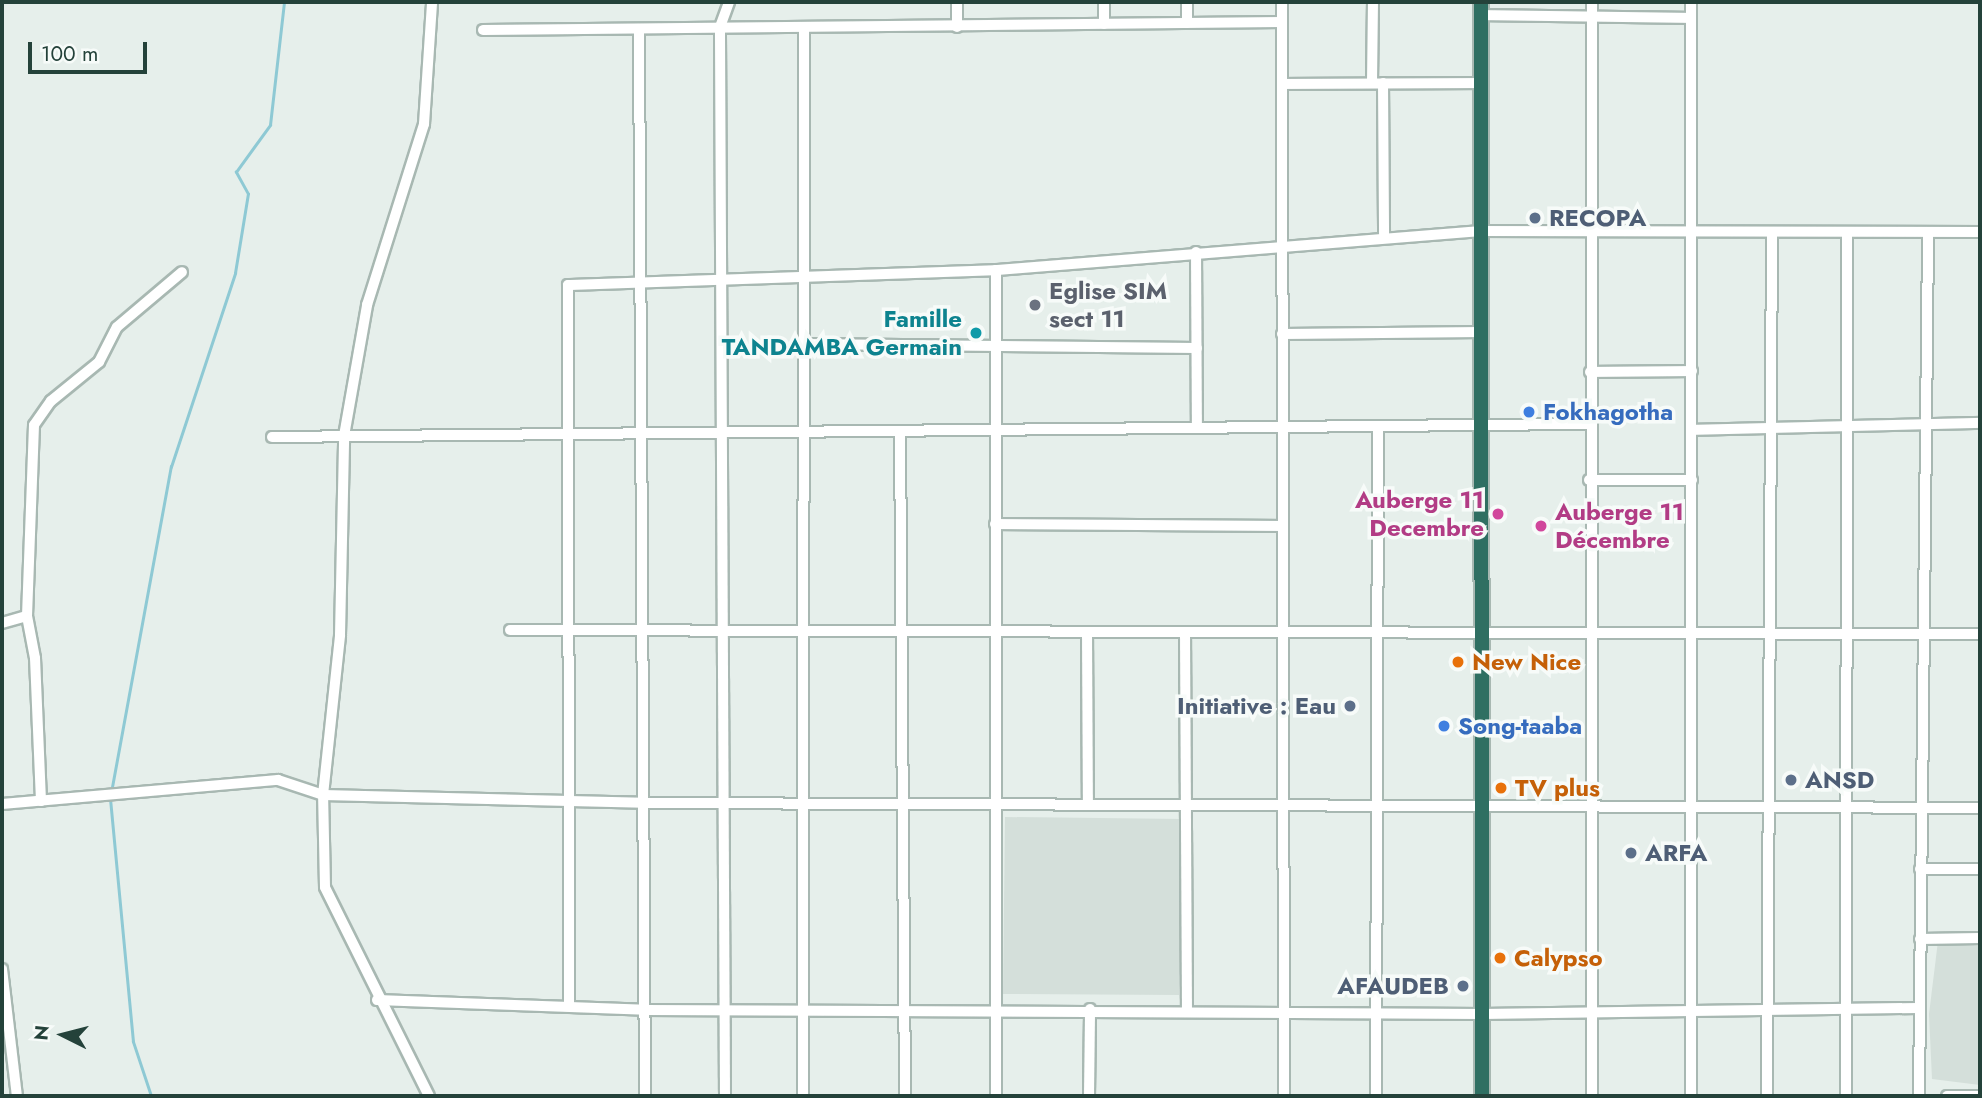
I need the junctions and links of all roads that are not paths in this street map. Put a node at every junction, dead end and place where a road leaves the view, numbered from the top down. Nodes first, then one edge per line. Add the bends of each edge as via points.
1 (432, 2) edge
2 (729, 2) edge
3 (957, 2) edge
4 (1104, 2) edge
5 (1187, 2) edge
6 (1282, 2) edge
7 (1373, 2) edge
8 (1592, 2) edge
9 (1691, 2) edge
10 (1481, 8) edge
11 (1591, 16) junction
12 (1691, 18) junction
13 (1282, 22) junction
14 (1187, 23) junction
15 (1104, 24) junction
16 (720, 27) junction
17 (957, 27) junction
18 (804, 29) junction
19 (483, 30) dead end
20 (639, 32) junction
21 (1378, 83) junction
22 (1481, 83) junction
23 (1282, 84) junction
24 (1482, 231) junction
25 (1590, 232) junction
26 (1693, 232) junction
27 (1772, 232) junction
28 (1847, 232) junction
29 (1927, 232) junction
30 (1980, 232) edge
31 (1384, 238) junction
32 (1282, 245) junction
33 (1196, 253) junction
34 (996, 270) junction
35 (182, 272) dead end
36 (804, 281) junction
37 (724, 283) junction
38 (641, 284) junction
39 (1482, 332) junction
40 (1282, 334) junction
41 (804, 344) junction
42 (996, 346) junction
43 (1196, 348) junction
44 (1692, 370) junction
45 (1590, 372) junction
46 (1926, 421) junction
47 (1980, 423) edge
48 (1589, 424) junction
49 (1378, 426) junction
50 (1481, 426) junction
51 (1850, 426) junction
52 (1282, 427) junction
53 (1771, 427) junction
54 (1197, 428) junction
55 (996, 430) junction
56 (1692, 430) junction
57 (900, 431) junction
58 (727, 432) junction
59 (804, 432) junction
60 (642, 433) junction
61 (570, 434) junction
62 (272, 436) dead end
63 (344, 436) junction
64 (1590, 480) junction
65 (1692, 480) junction
66 (995, 524) junction
67 (1281, 526) junction
68 (27, 616) junction
69 (2, 623) edge
70 (1480, 629) junction
71 (510, 630) dead end
72 (643, 630) junction
73 (726, 630) junction
74 (570, 631) junction
75 (805, 631) junction
76 (906, 631) junction
77 (995, 631) junction
78 (1087, 632) junction
79 (1185, 632) junction
80 (1281, 632) junction
81 (1376, 632) junction
82 (1590, 633) junction
83 (1691, 634) junction
84 (1770, 634) junction
85 (1846, 634) junction
86 (1923, 634) junction
87 (1980, 634) edge
88 (323, 795) junction
89 (569, 800) junction
90 (41, 801) junction
91 (721, 802) junction
92 (643, 803) junction
93 (2, 804) edge
94 (804, 804) junction
95 (904, 804) junction
96 (997, 805) junction
97 (1088, 805) junction
98 (1188, 805) junction
99 (1282, 805) junction
100 (1376, 806) junction
101 (1483, 806) junction
102 (1590, 806) junction
103 (1691, 807) junction
104 (1768, 807) junction
105 (1844, 807) junction
106 (1921, 807) junction
107 (1980, 807) edge
108 (1920, 869) junction
109 (1980, 869) edge
110 (1980, 938) edge
111 (1920, 939) junction
112 (2, 968) edge
113 (377, 1000) junction
114 (569, 1006) junction
115 (1768, 1008) junction
116 (1847, 1008) junction
117 (1918, 1008) junction
118 (725, 1009) junction
119 (803, 1009) junction
120 (905, 1009) junction
121 (995, 1009) junction
122 (1090, 1009) junction
123 (1187, 1009) junction
124 (1283, 1009) junction
125 (645, 1010) junction
126 (1377, 1013) junction
127 (1691, 1013) junction
128 (1482, 1014) junction
129 (1592, 1014) junction
130 (17, 1096) edge
131 (429, 1096) edge
132 (645, 1096) edge
133 (725, 1096) edge
134 (803, 1096) edge
135 (905, 1096) edge
136 (996, 1096) edge
137 (1089, 1096) edge
138 (1284, 1096) edge
139 (1376, 1096) edge
140 (1482, 1096) edge
141 (1592, 1096) edge
142 (1691, 1096) edge
143 (1767, 1096) edge
144 (1846, 1096) edge
145 (1919, 1096) edge
146 (1947, 1096) edge
147 (1980, 1096) edge

1 - 63 street via 424,124 367,305
2 - 16 street
3 - 17 street
4 - 15 street
5 - 14 street
6 - 13 street
7 - 21 street
8 - 11 street
9 - 12 street
10 - 11 street
10 - 22 highway
11 - 12 street
11 - 25 street
12 - 26 street
13 - 14 street
13 - 23 street
14 - 15 street
15 - 17 street
16 - 18 street
16 - 20 street
16 - 37 street
17 - 18 street
18 - 36 street
19 - 20 street
20 - 38 street
21 - 22 street
21 - 23 street
21 - 31 street
22 - 24 highway
23 - 32 street
24 - 25 street
24 - 31 street
24 - 39 highway
25 - 26 street
25 - 45 street
26 - 27 street
26 - 44 street
27 - 28 street
27 - 53 street
28 - 29 street
28 - 51 street
29 - 30 street
29 - 46 street
31 - 32 street
32 - 33 street
32 - 40 street
33 - 34 street
33 - 43 street
34 - 36 street
34 - 42 street
35 - 68 street via 117,327 99,362 51,401 34,425
36 - 37 street
36 - 41 street
37 - 38 street
37 - 58 street
38 - 60 street
38 - 61 street via 568,285
39 - 40 street
39 - 50 highway
40 - 52 street
41 - 42 street
41 - 59 street
42 - 43 street
42 - 55 street
43 - 54 street
44 - 45 street
44 - 56 street
45 - 48 street
46 - 47 street
46 - 51 street
46 - 86 street
48 - 50 street
48 - 64 street
49 - 50 street
49 - 52 street
49 - 81 street
50 - 70 highway
51 - 53 street
51 - 85 street
52 - 54 street
52 - 67 street
53 - 56 street
53 - 84 street
54 - 55 street
55 - 57 street
55 - 66 street
56 - 65 street
57 - 59 street
57 - 76 street
58 - 59 street
58 - 60 street
58 - 73 street
59 - 75 street
60 - 61 street
60 - 72 street
61 - 63 street
61 - 74 street
62 - 63 street
63 - 88 street via 340,635
64 - 65 street
64 - 82 street
65 - 83 street
66 - 67 street
66 - 77 street
67 - 80 street
68 - 69 street
68 - 90 street via 35,658
70 - 81 street
70 - 82 street
70 - 101 highway
71 - 74 street
72 - 73 street
72 - 74 street
72 - 92 street
73 - 75 street
73 - 91 street
74 - 89 street
75 - 76 street
75 - 94 street
76 - 77 street
76 - 95 street
77 - 78 street
77 - 96 street
78 - 79 street
78 - 97 street
79 - 80 street
79 - 98 street
80 - 81 street
80 - 99 street
81 - 100 street
82 - 83 street
82 - 102 street
83 - 84 street
83 - 103 street
84 - 85 street
84 - 104 street
85 - 86 street
85 - 105 street
86 - 87 street
86 - 106 street
88 - 89 street
88 - 90 street via 278,780
88 - 113 street via 325,887
89 - 92 street
89 - 114 street
90 - 93 street
91 - 92 street
91 - 94 street
91 - 118 street
92 - 125 street
94 - 95 street
94 - 119 street
95 - 96 street
95 - 120 street
96 - 97 street
96 - 121 street
97 - 98 street
98 - 99 street
98 - 123 street
99 - 100 street
99 - 124 street
100 - 101 street
100 - 126 street
101 - 102 street
101 - 128 highway
102 - 103 street
102 - 129 street
103 - 104 street
103 - 127 street
104 - 105 street
104 - 115 street
105 - 106 street
105 - 116 street
106 - 107 street
106 - 108 street
108 - 109 street
108 - 111 street
110 - 111 street
111 - 117 street
112 - 130 street
113 - 114 street
113 - 131 street
114 - 125 street
115 - 116 street
115 - 127 street
115 - 143 street
116 - 117 street
116 - 144 street
117 - 145 street
118 - 119 street
118 - 125 street
118 - 133 street
119 - 120 street
119 - 134 street
120 - 121 street
120 - 135 street
121 - 122 street
121 - 136 street
122 - 123 street
122 - 137 street
123 - 124 street
124 - 126 street
124 - 138 street
125 - 132 street
126 - 128 street
126 - 139 street
127 - 129 street
127 - 142 street
128 - 129 street
128 - 140 highway
129 - 141 street
146 - 147 street

